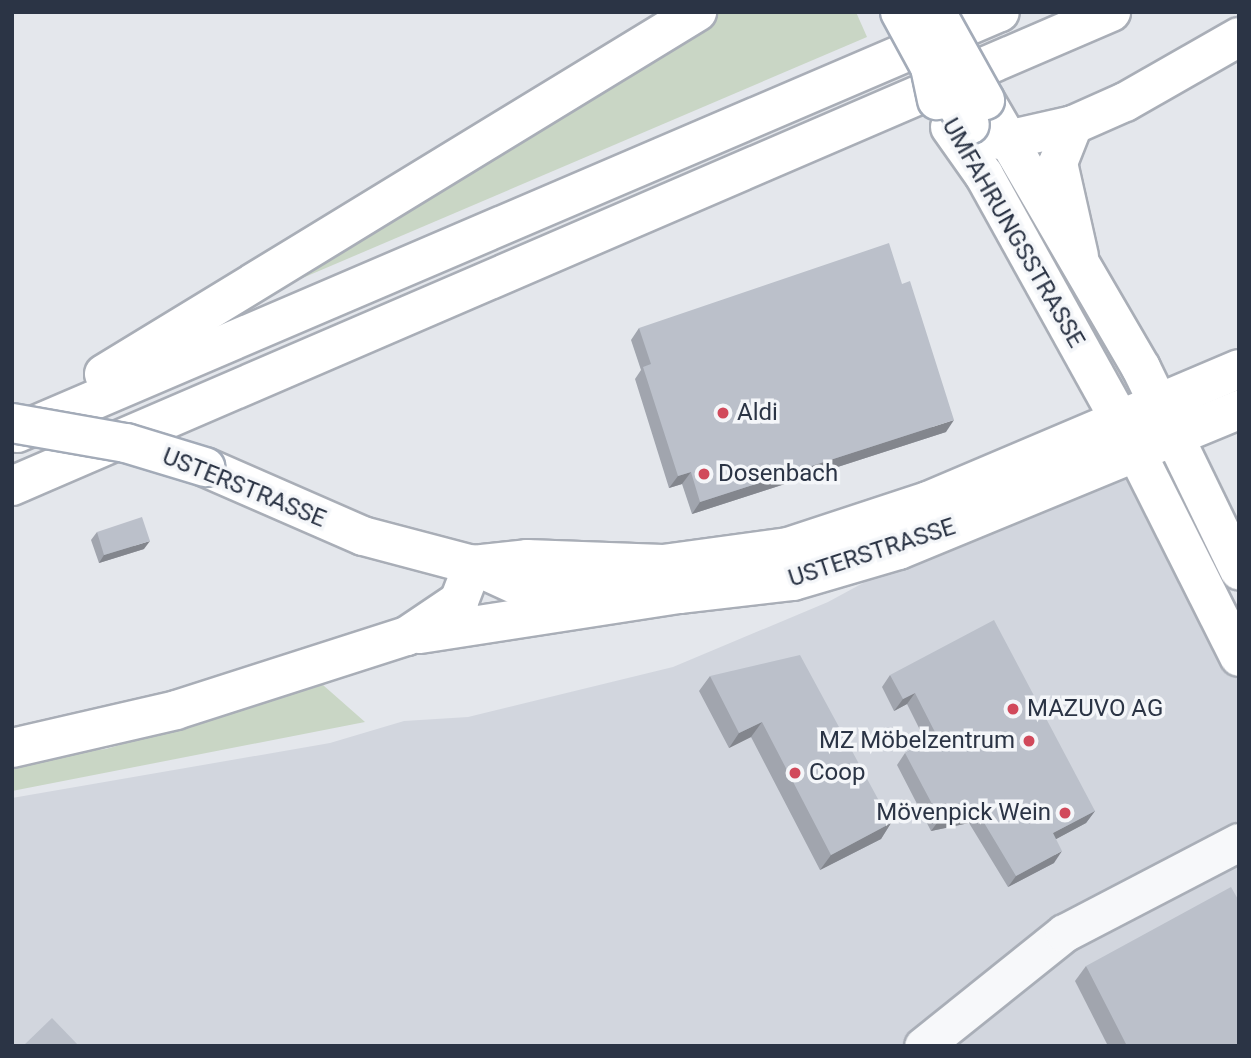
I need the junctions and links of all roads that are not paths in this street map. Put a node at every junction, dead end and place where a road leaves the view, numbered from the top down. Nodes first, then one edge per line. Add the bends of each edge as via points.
1 (697, 12) edge
2 (900, 12) edge
3 (936, 12) edge
4 (1000, 12) edge
5 (1111, 12) edge
6 (1239, 37) edge
7 (968, 117) junction
8 (1073, 125) junction
9 (1007, 140) junction
10 (1079, 256) junction
11 (1239, 369) edge
12 (1239, 410) edge
13 (1167, 419) junction
14 (12, 426) edge
15 (12, 435) edge
16 (1128, 435) junction
17 (12, 486) edge
18 (473, 565) junction
19 (1239, 570) edge
20 (679, 594) junction
21 (407, 636) junction
22 (1239, 657) edge
23 (12, 748) edge
24 (1239, 842) edge
25 (923, 1046) edge

1 - 14 main road
2 - 7 main road, bridge via 930,67
3 - 7 main road, UMFAHRUNGSSTRASSE, bridge
4 - 15 main road
5 - 17 main road
6 - 8 main road via 1125,102
7 - 9 main road via 985,139
7 - 16 main road, UMFAHRUNGSSTRASSE via 984,175
8 - 9 main road
8 - 10 main road via 1058,163
9 - 10 main road, UMFAHRUNGSSTRASSE
10 - 13 main road, UMFAHRUNGSSTRASSE
11 - 13 main road
12 - 13 main road
13 - 16 main road
13 - 19 main road, UMFAHRUNGSSTRASSE
14 - 18 main road, USTERSTRASSE, bridge via 126,443 205,467 363,536
16 - 18 main road, USTERSTRASSE via 788,547 663,564 527,559
16 - 20 main road, USTERSTRASSE via 899,550 771,584
16 - 22 main road, UMFAHRUNGSSTRASSE
18 - 20 main road, USTERSTRASSE via 519,586
18 - 21 main road via 459,601
20 - 21 main road
21 - 23 main road via 176,710
24 - 25 street via 1064,933 1017,966

